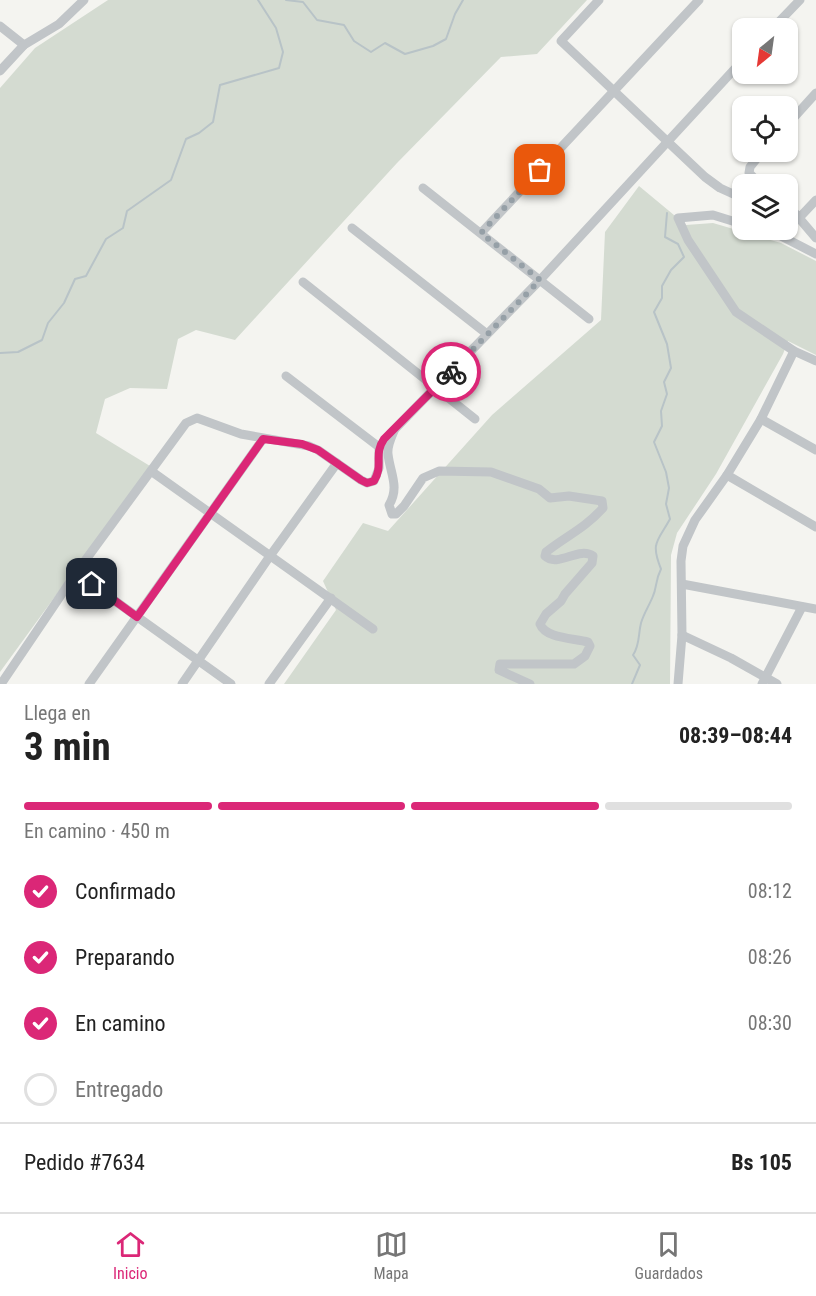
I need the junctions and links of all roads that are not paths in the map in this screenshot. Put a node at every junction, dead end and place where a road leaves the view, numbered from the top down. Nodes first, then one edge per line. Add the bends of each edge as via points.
1 (84, 0) edge
2 (599, 0) edge
3 (699, 0) edge
4 (800, 0) edge
5 (783, 18) edge
6 (0, 26) edge
7 (24, 45) junction
8 (0, 71) edge
9 (732, 72) edge
10 (614, 91) junction
11 (816, 93) edge
12 (798, 113) edge
13 (667, 140) junction
14 (423, 188) dead end
15 (732, 193) edge
16 (816, 200) edge
17 (799, 218) joint
18 (732, 221) edge
19 (351, 228) dead end
20 (481, 233) junction
21 (816, 238) edge
22 (789, 240) edge
23 (816, 254) edge
24 (540, 280) junction
25 (303, 282) dead end
26 (590, 319) dead end
27 (487, 334) junction
28 (794, 351) junction
29 (816, 361) edge
30 (286, 376) dead end
31 (436, 387) junction
32 (761, 418) junction
33 (475, 419) dead end
34 (394, 431) junction
35 (263, 439) junction
36 (379, 447) junction
37 (816, 450) edge
38 (337, 463) junction
39 (151, 471) junction
40 (727, 475) junction
41 (210, 513) junction
42 (816, 527) edge
43 (270, 556) junction
44 (76, 573) junction
45 (682, 584) junction
46 (331, 598) junction
47 (802, 607) junction
48 (816, 609) edge
49 (137, 617) junction
50 (373, 629) dead end
51 (682, 635) junction
52 (198, 661) junction
53 (764, 681) edge
54 (7, 682) edge
55 (89, 684) edge
56 (182, 684) edge
57 (231, 684) edge
58 (269, 684) edge
59 (530, 684) edge
60 (678, 684) edge
61 (777, 684) edge

1 - 7 street via 58,24
2 - 10 street via 561,40
3 - 10 street
4 - 5 street
6 - 7 street
7 - 8 street
9 - 13 street
10 - 13 street
10 - 20 street
11 - 12 street
13 - 15 street via 705,177
13 - 24 street
14 - 20 street
16 - 17 street
17 - 21 street
18 - 28 street via 713,215 678,218 688,240 736,312
19 - 27 street
20 - 24 street
22 - 23 street
24 - 26 street
24 - 27 street
25 - 31 street
27 - 31 street
28 - 29 street
28 - 32 street
30 - 36 street
31 - 33 street
31 - 34 street
32 - 37 street
32 - 40 street
34 - 36 street
34 - 59 street via 387,453 395,485 389,505 392,514 404,506 423,478 439,471 491,472 539,489 550,498 569,496 602,501 603,508 593,518 545,556 552,560 583,553 593,556 592,563 540,624 552,634 588,642 589,650 574,664 500,664 503,674
35 - 38 street via 309,446
35 - 39 street via 197,418 186,423
35 - 41 street
36 - 38 street via 379,468 374,481 367,483
38 - 43 street
39 - 41 street
39 - 44 street
40 - 42 street
40 - 45 street via 688,533 681,561
41 - 43 street
41 - 49 street
43 - 46 street
43 - 52 street
44 - 49 street
44 - 54 street
45 - 47 street
45 - 51 street
46 - 50 street
46 - 58 street
47 - 48 street
47 - 53 street
49 - 52 street
49 - 55 street
51 - 53 street via 731,658
51 - 60 street
52 - 56 street
52 - 57 street
53 - 61 street

